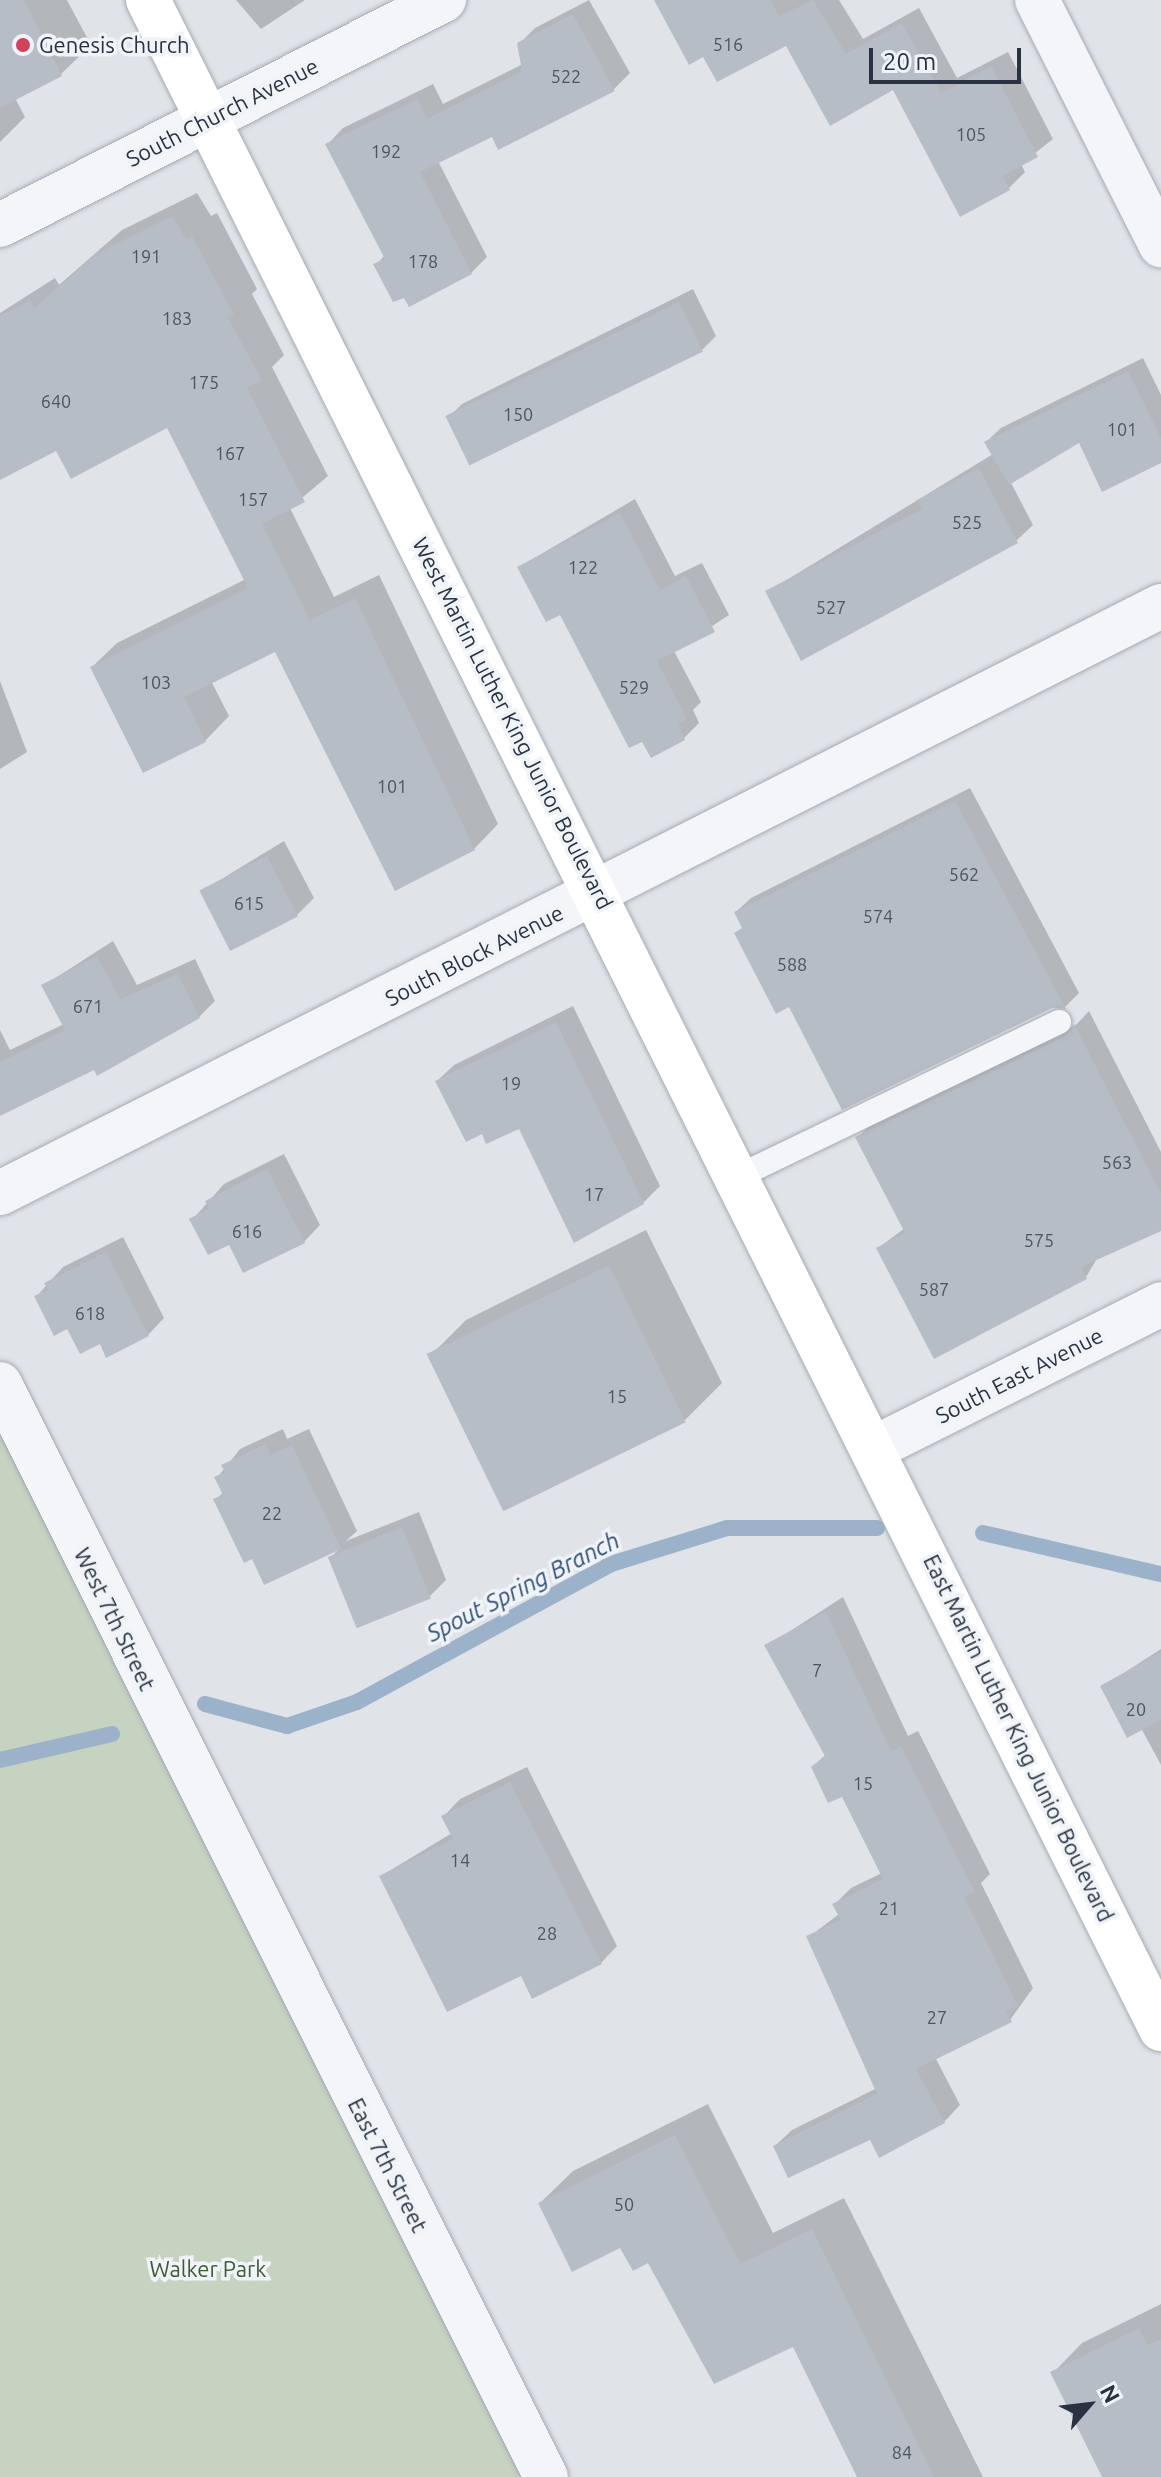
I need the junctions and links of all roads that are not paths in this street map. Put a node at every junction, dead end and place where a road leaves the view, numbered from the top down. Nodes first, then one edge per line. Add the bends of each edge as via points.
1 (148, 0) edge
2 (444, 0) edge
3 (1037, 0) edge
4 (207, 120) junction
5 (0, 225) edge
6 (1161, 245) edge
7 (1161, 606) edge
8 (599, 893) junction
9 (1059, 1022) dead end
10 (741, 1175) junction
11 (0, 1193) edge
12 (1161, 1304) edge
13 (0, 1384) edge
14 (876, 1447) junction
15 (230, 1853) joint
16 (1161, 2029) edge
17 (546, 2477) edge

1 - 4 main road, West Martin Luther King Junior Boulevard
2 - 4 street, South Church Avenue
3 - 6 street
4 - 5 street, South Church Avenue
4 - 8 main road, West Martin Luther King Junior Boulevard
7 - 8 street, South Block Avenue
8 - 10 main road, West Martin Luther King Junior Boulevard
8 - 11 street, South Block Avenue
9 - 10 lane
10 - 14 main road, West Martin Luther King Junior Boulevard
12 - 14 street, South East Avenue
13 - 15 street, West 7th Street
14 - 16 main road, East Martin Luther King Junior Boulevard
15 - 17 street, East 7th Street

